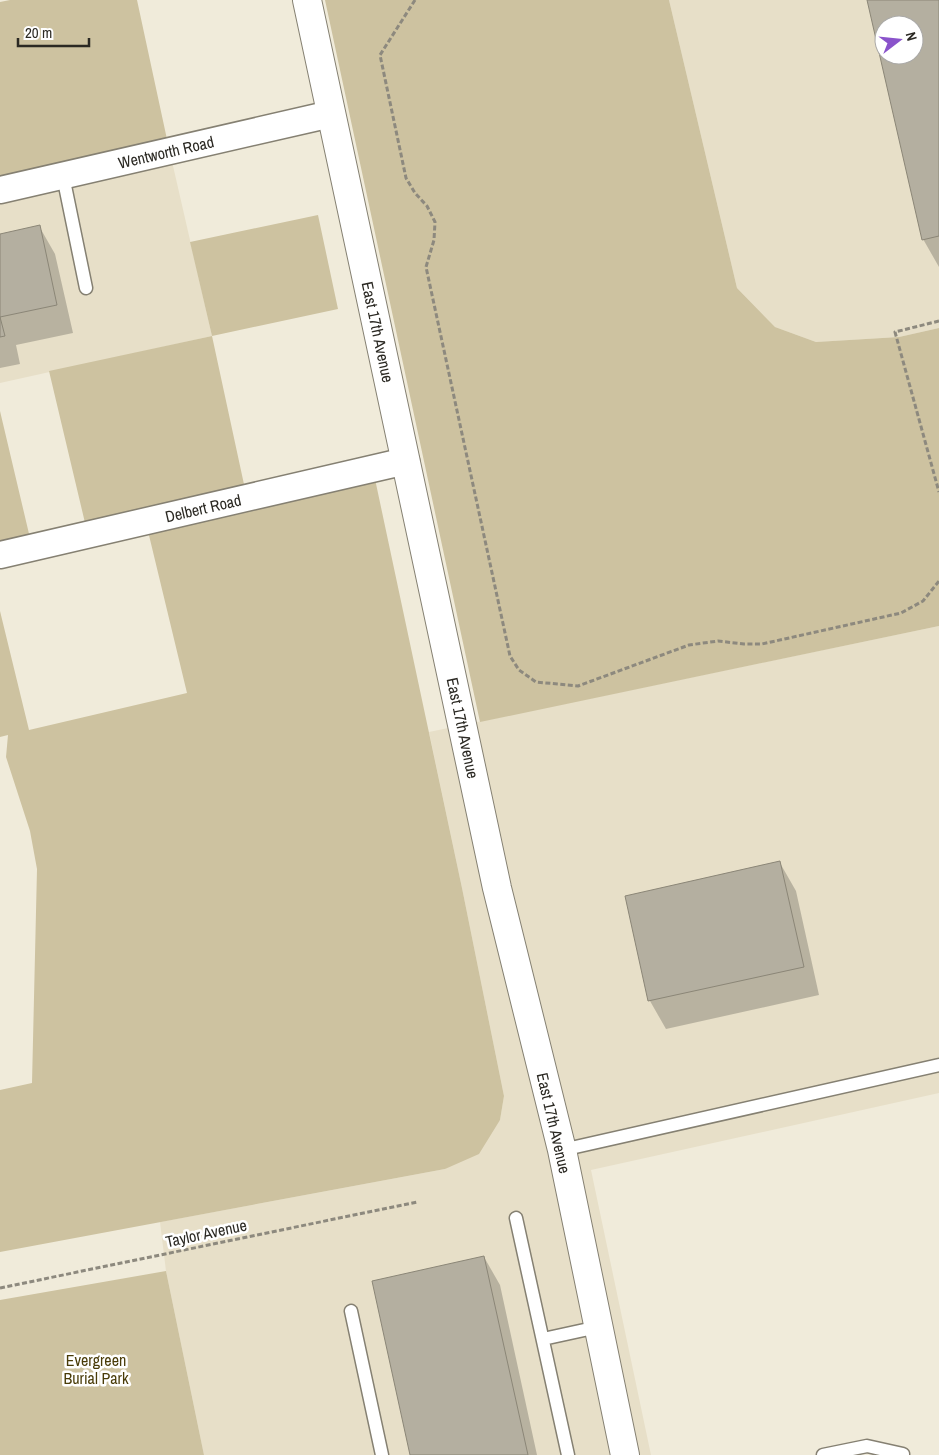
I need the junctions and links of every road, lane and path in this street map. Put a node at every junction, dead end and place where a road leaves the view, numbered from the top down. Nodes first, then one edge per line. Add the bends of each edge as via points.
1 (307, 0) edge
2 (414, 0) edge
3 (331, 114) junction
4 (63, 176) junction
5 (0, 190) edge
6 (86, 288) dead end
7 (939, 321) edge
8 (406, 461) junction
9 (939, 492) edge
10 (0, 555) edge
11 (939, 581) edge
12 (939, 1065) edge
13 (562, 1150) junction
14 (418, 1202) dead end
15 (516, 1218) dead end
16 (0, 1288) edge
17 (351, 1311) dead end
18 (598, 1327) junction
19 (542, 1339) junction
20 (903, 1454) edge
21 (382, 1455) edge
22 (568, 1455) edge
23 (625, 1455) edge
24 (823, 1455) edge

1 - 3 street, East 17th Avenue
2 - 11 path via 380,55 406,178 435,222 434,240 426,267 510,656 519,670 536,682 578,686 689,645 718,641 762,644 901,613 923,601
3 - 4 street, Wentworth Road
3 - 8 street, East 17th Avenue
4 - 5 street, Wentworth Road
4 - 6 lane
7 - 9 path via 895,332
8 - 10 street, Delbert Road
8 - 13 street, East 17th Avenue via 497,888
12 - 13 lane
13 - 18 street, East 17th Avenue
14 - 16 path, Taylor Avenue
15 - 19 lane
17 - 21 lane
18 - 19 lane
18 - 23 street, East 17th Avenue
19 - 22 lane
20 - 24 lane via 867,1446

